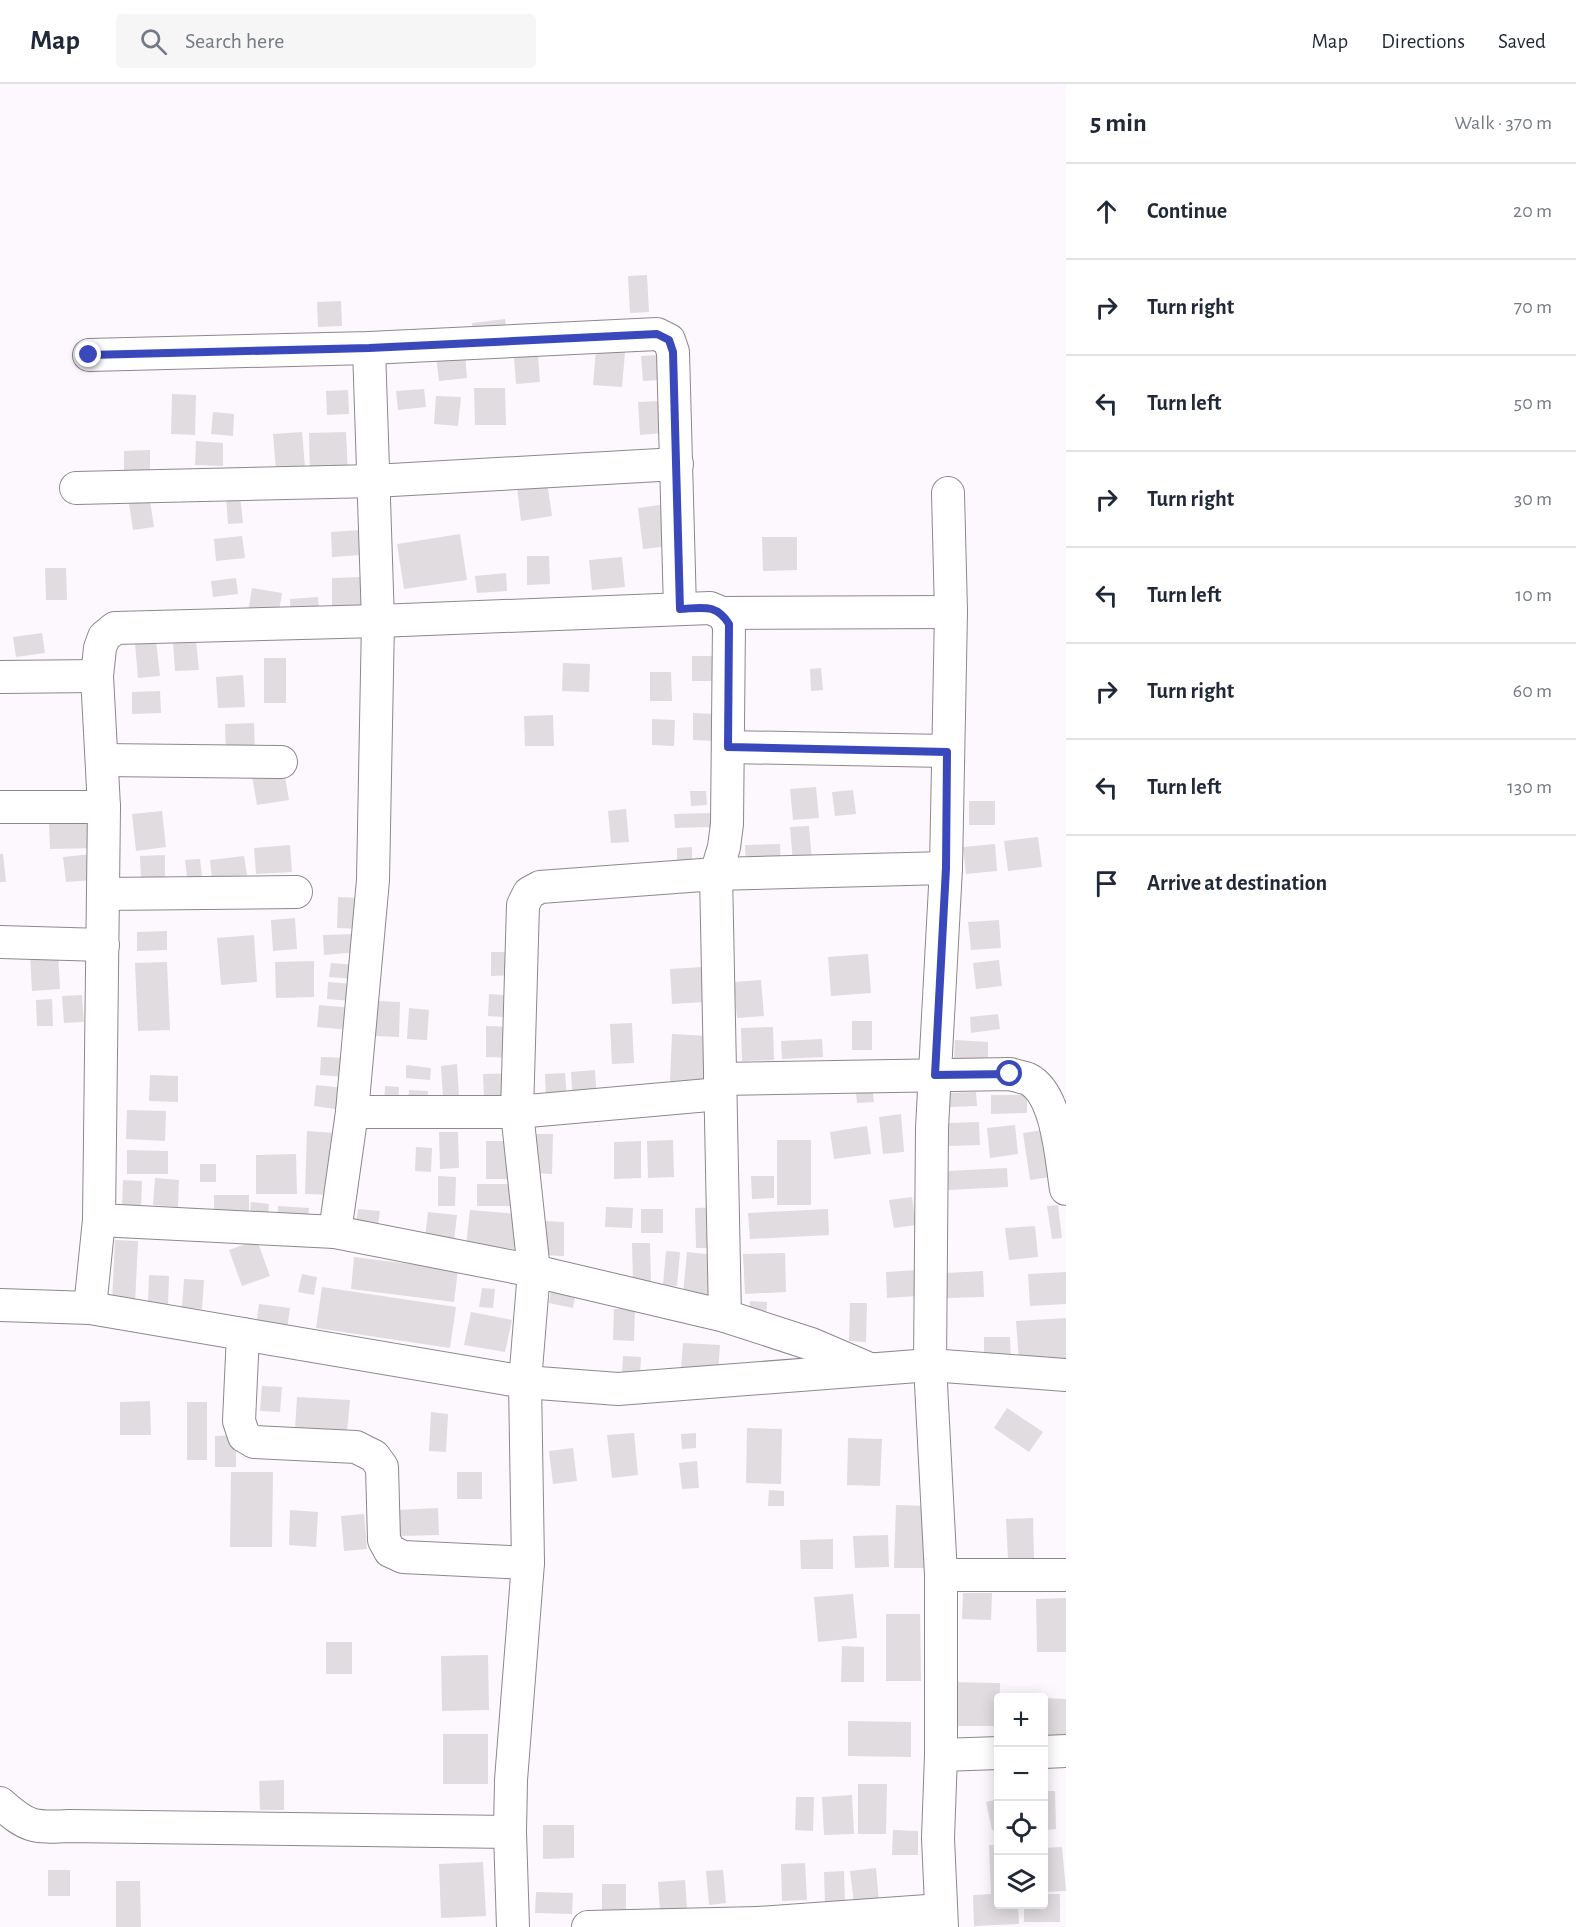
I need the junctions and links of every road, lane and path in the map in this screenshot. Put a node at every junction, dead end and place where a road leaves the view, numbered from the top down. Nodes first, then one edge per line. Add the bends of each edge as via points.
1 (369, 348) junction
2 (89, 355) dead end
3 (677, 464) junction
4 (374, 481) junction
5 (76, 488) dead end
6 (948, 494) dead end
7 (680, 609) junction
8 (951, 612) junction
9 (722, 613) junction
10 (378, 621) junction
11 (97, 676) junction
12 (0, 677) edge
13 (728, 747) junction
14 (947, 752) junction
15 (102, 760) junction
16 (281, 762) dead end
17 (0, 807) edge
18 (105, 807) junction
19 (946, 868) junction
20 (716, 874) junction
21 (296, 892) dead end
22 (103, 894) junction
23 (0, 942) edge
24 (103, 945) junction
25 (935, 1075) junction
26 (720, 1086) junction
27 (352, 1112) junction
28 (517, 1112) junction
29 (1066, 1189) edge
30 (99, 1220) junction
31 (335, 1232) junction
32 (534, 1271) junction
33 (0, 1305) edge
34 (90, 1308) junction
35 (725, 1316) junction
36 (243, 1334) junction
37 (930, 1365) junction
38 (871, 1369) junction
39 (1066, 1375) edge
40 (525, 1382) junction
41 (528, 1563) junction
42 (941, 1575) junction
43 (1066, 1575) edge
44 (1066, 1751) edge
45 (1048, 1752) edge
46 (994, 1753) edge
47 (940, 1755) junction
48 (0, 1803) edge
49 (510, 1832) junction
50 (942, 1918) edge
51 (758, 1925) edge
52 (513, 1927) edge
53 (588, 1927) edge

1 - 2 street
1 - 3 street via 657,334 669,340 673,352
1 - 4 street
3 - 4 street
3 - 7 street
4 - 5 street
4 - 10 street
6 - 8 street
7 - 9 street via 710,608
7 - 10 street
8 - 9 street
8 - 14 street
9 - 13 street via 729,624
10 - 11 street via 116,628 104,637
10 - 27 street via 373,880
11 - 12 street
11 - 15 street
13 - 14 street
13 - 20 street via 727,824
14 - 19 street
15 - 16 street
15 - 18 street
17 - 18 street
18 - 22 street
19 - 20 street
19 - 25 street
20 - 26 street
20 - 28 street via 540,886 529,893 523,905
21 - 22 street
22 - 24 street
23 - 24 street
24 - 30 street
25 - 26 street
25 - 29 street via 1010,1074 1030,1080 1053,1111
25 - 37 street
26 - 28 street
26 - 35 street
27 - 28 street
27 - 31 street
28 - 32 street
30 - 31 street
30 - 34 street
31 - 32 street
32 - 35 street
32 - 40 street
33 - 34 street
34 - 36 street
35 - 38 street via 811,1344
36 - 40 street
36 - 41 street via 239,1421 244,1436 254,1442 356,1447 374,1456 381,1467 384,1540 390,1551 403,1557
37 - 38 street
37 - 39 street
37 - 42 street
38 - 40 street via 618,1389
40 - 41 street
41 - 49 street
42 - 43 street
42 - 47 street
44 - 45 street
46 - 47 street
47 - 50 street via 938,1838
48 - 49 street via 27,1824 42,1828
49 - 52 street
50 - 51 street
51 - 53 street

